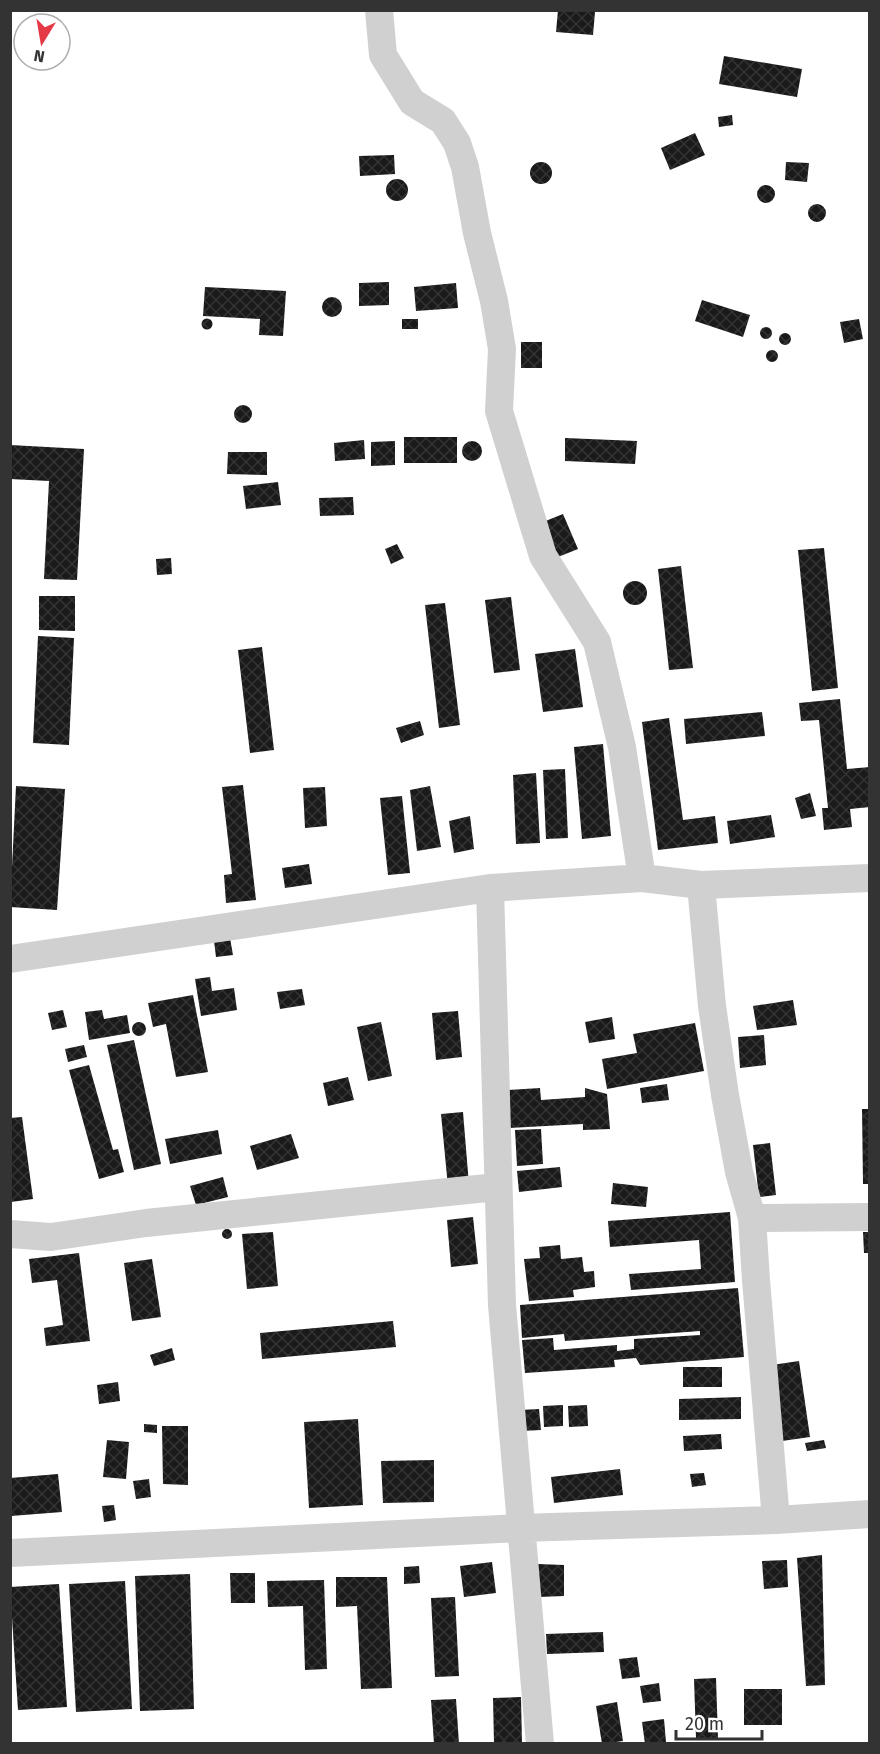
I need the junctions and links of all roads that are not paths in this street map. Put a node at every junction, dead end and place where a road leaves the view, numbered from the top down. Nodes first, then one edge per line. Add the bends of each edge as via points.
1 (379, 10) edge
2 (642, 878) junction
3 (870, 878) edge
4 (701, 885) junction
5 (490, 888) junction
6 (10, 959) edge
7 (497, 1187) junction
8 (870, 1217) edge
9 (752, 1218) junction
10 (10, 1233) edge
11 (870, 1514) edge
12 (776, 1520) junction
13 (520, 1528) junction
14 (10, 1553) edge
15 (540, 1743) edge

1 - 2 street via 382,56 412,102 443,121 457,143 465,167 502,349 499,411 543,556 597,642 622,747
2 - 4 street
2 - 5 street
3 - 4 street
4 - 9 street via 711,1006 739,1172
5 - 6 street
5 - 7 street
7 - 10 street via 146,1223 51,1237
7 - 13 street
8 - 9 street
9 - 12 street
11 - 12 street
12 - 13 street
13 - 14 street
13 - 15 street

